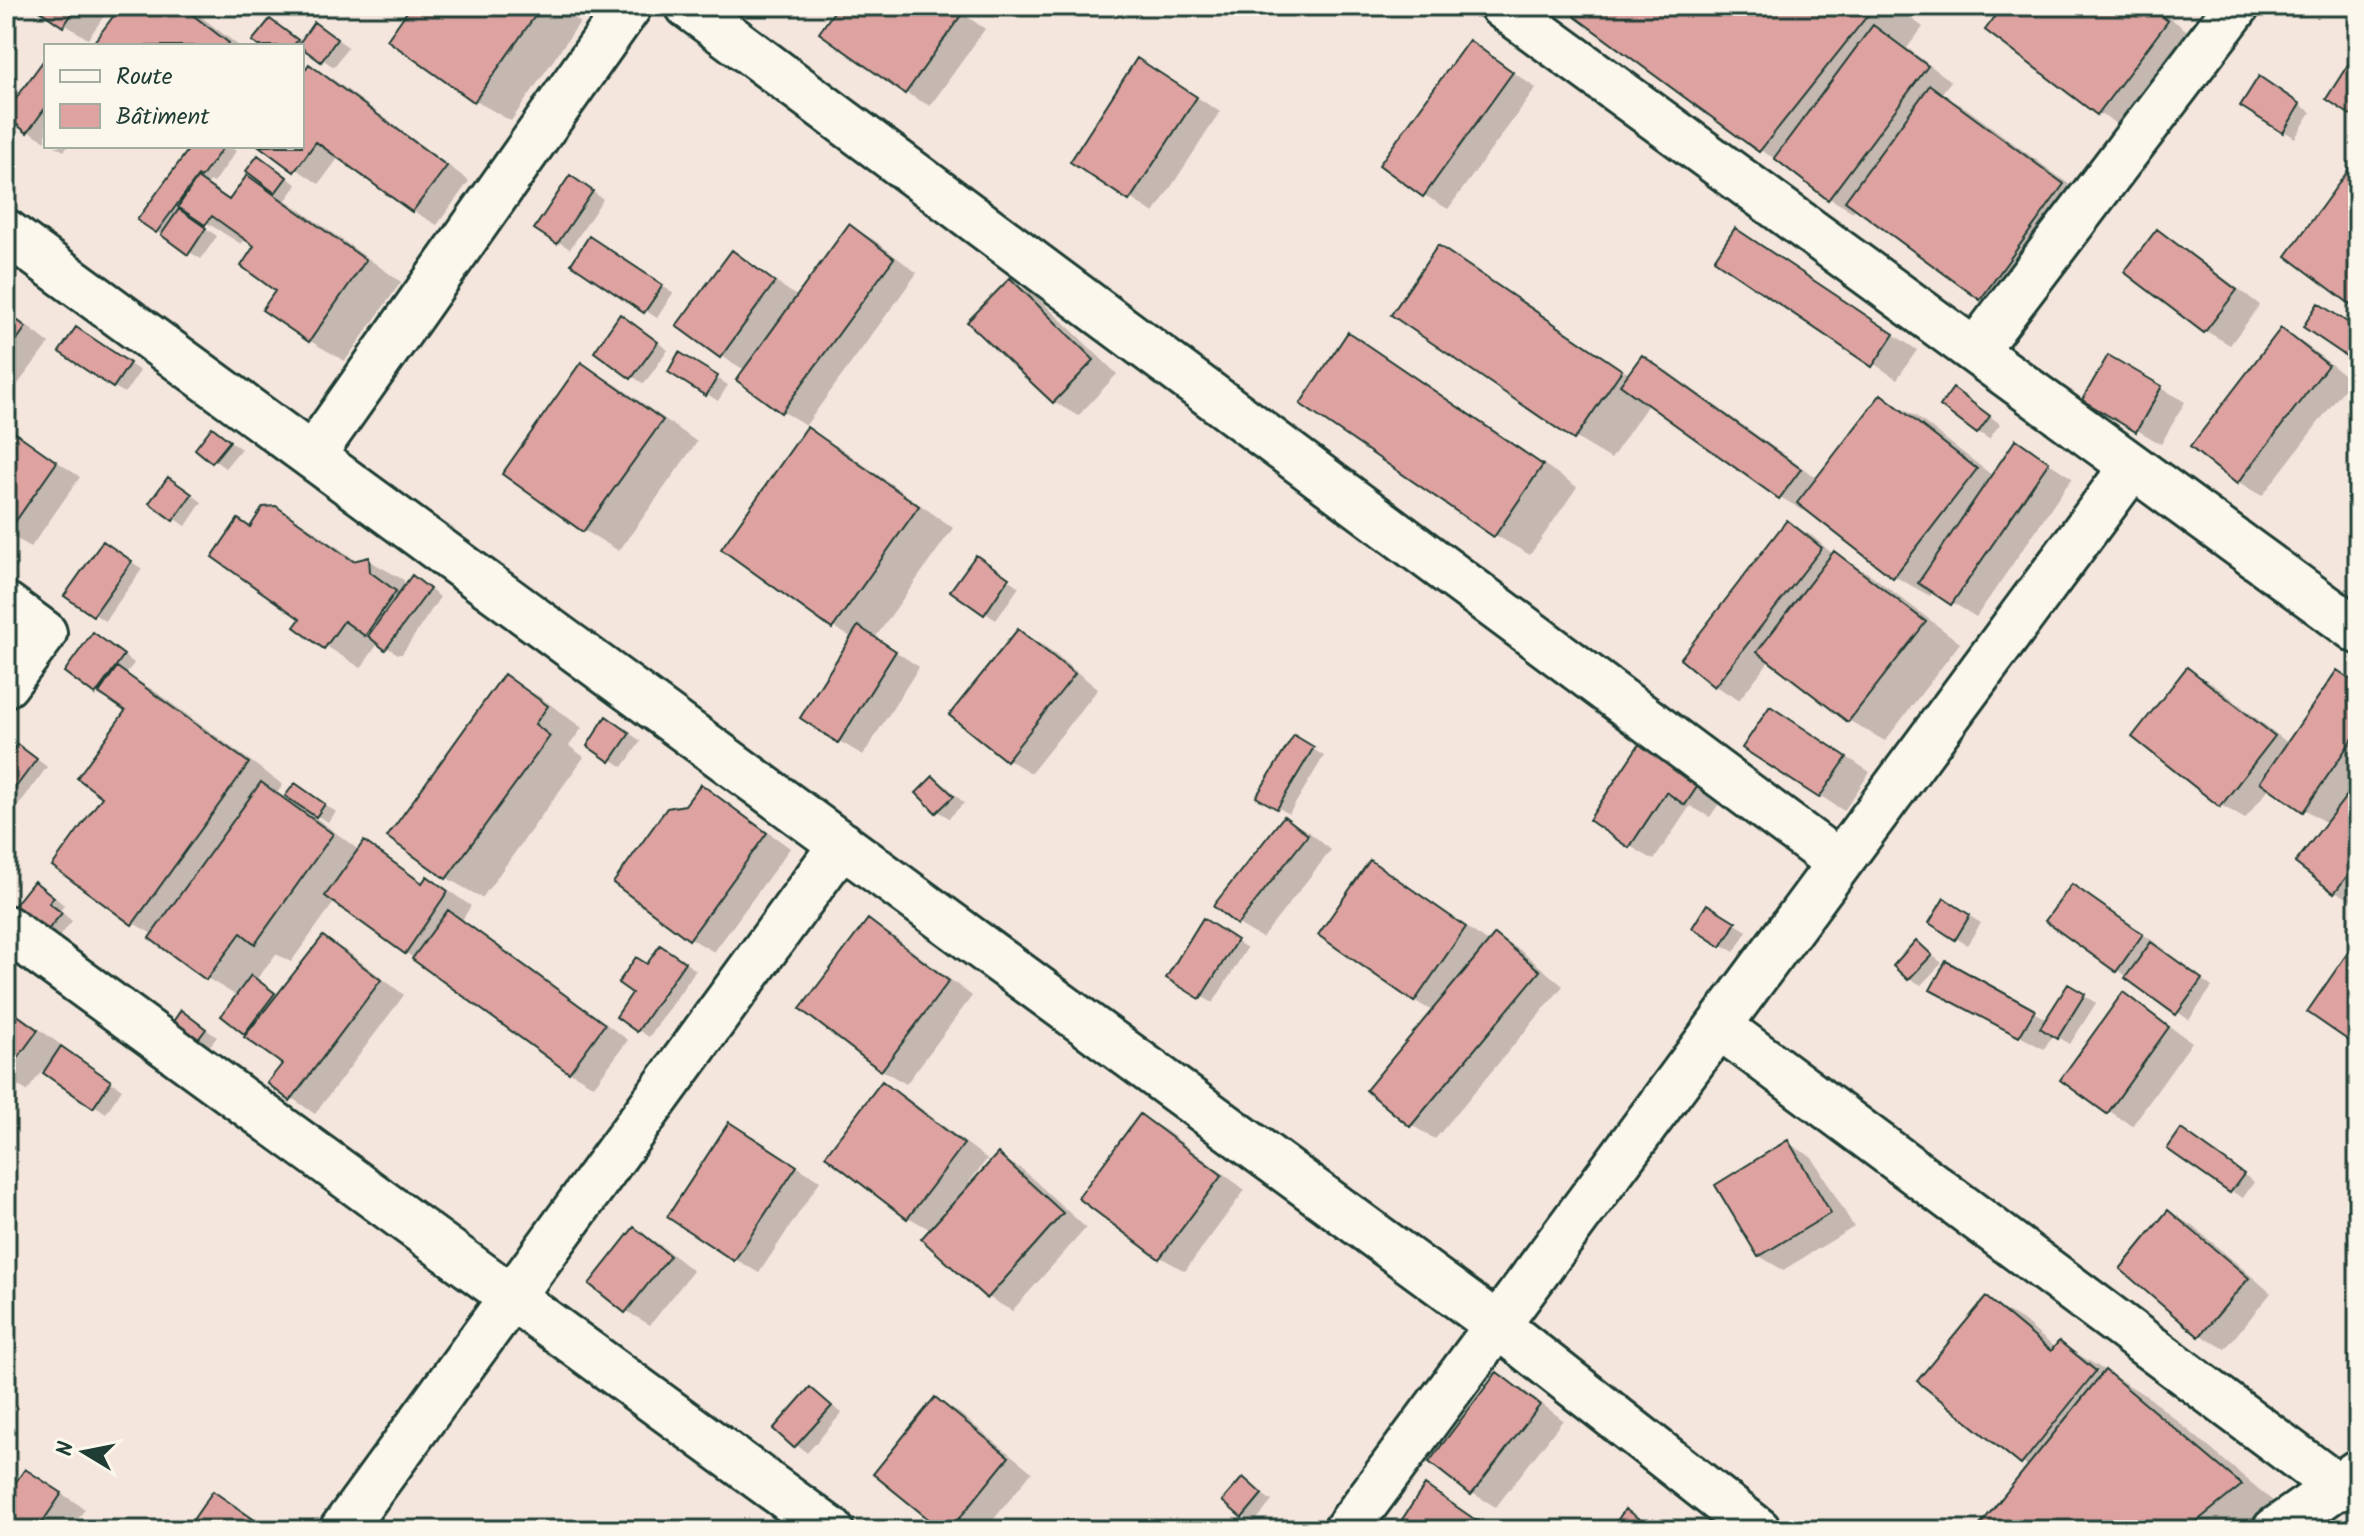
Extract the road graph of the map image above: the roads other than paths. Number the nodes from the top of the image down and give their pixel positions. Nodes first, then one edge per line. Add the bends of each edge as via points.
1 (629, 6) edge
2 (688, 6) edge
3 (1502, 6) edge
4 (2237, 6) edge
5 (6, 232) edge
6 (1975, 351) junction
7 (312, 456) junction
8 (2132, 467) junction
9 (6, 605) edge
10 (2358, 631) edge
11 (6, 684) edge
12 (842, 844) junction
13 (1839, 863) junction
14 (6, 928) edge
15 (1719, 1026) junction
16 (513, 1296) junction
17 (1497, 1325) junction
18 (2348, 1480) edge
19 (342, 1530) edge
20 (831, 1530) edge
21 (1346, 1530) edge
22 (1758, 1530) edge
23 (2275, 1530) edge

1 - 7 street
2 - 13 street
3 - 6 street
4 - 6 street
5 - 7 street
6 - 8 street
7 - 12 street
8 - 10 street
8 - 13 street
9 - 11 street via 44,633
12 - 16 street
12 - 17 street
13 - 15 street
14 - 16 street
15 - 17 street
15 - 18 street
16 - 19 street
16 - 20 street
17 - 21 street
17 - 22 street
18 - 23 street

